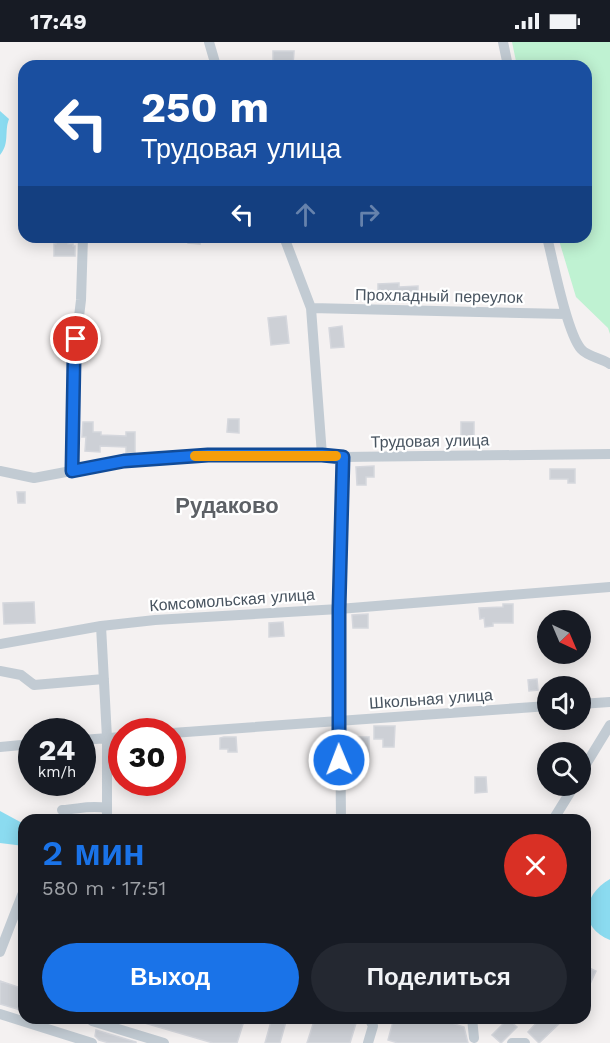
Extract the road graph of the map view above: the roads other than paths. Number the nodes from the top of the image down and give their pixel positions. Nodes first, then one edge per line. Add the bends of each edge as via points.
1 (209, 42) edge
2 (503, 42) edge
3 (214, 60) edge
4 (507, 60) edge
5 (83, 243) edge
6 (286, 243) edge
7 (548, 243) edge
8 (311, 309) junction
9 (566, 314) junction
10 (610, 364) edge
11 (610, 454) edge
12 (322, 455) junction
13 (343, 457) junction
14 (0, 471) edge
15 (72, 471) junction
16 (610, 586) edge
17 (339, 609) junction
18 (101, 626) junction
19 (0, 644) edge
20 (0, 671) edge
21 (104, 679) junction
22 (610, 702) edge
23 (591, 703) edge
24 (537, 707) edge
25 (339, 720) junction
26 (610, 724) edge
27 (186, 732) edge
28 (107, 738) junction
29 (96, 739) edge
30 (18, 745) edge
31 (0, 747) edge
32 (591, 756) edge
33 (568, 796) edge
34 (107, 807) junction
35 (62, 810) dead end
36 (107, 814) edge
37 (341, 814) edge
38 (557, 814) edge
39 (18, 905) edge
40 (0, 952) edge
41 (0, 1014) edge
42 (18, 1020) edge
43 (32, 1024) edge
44 (91, 1024) edge
45 (105, 1024) edge
46 (372, 1024) edge
47 (473, 1024) edge
48 (474, 1038) dead end
49 (93, 1043) edge
50 (164, 1043) edge
51 (368, 1043) edge
52 (512, 1043) edge
53 (525, 1043) edge

1 - 3 street
2 - 4 street
5 - 15 street via 74,358
6 - 8 street
7 - 9 street
8 - 9 street, Прохладный переулок
8 - 12 street
9 - 10 street via 582,350
11 - 13 street, Трудовая улица
12 - 13 street, Трудовая улица
12 - 15 street, Трудовая улица via 208,455 134,460
13 - 17 street
14 - 15 street, Трудовая улица via 34,478
16 - 17 street, Комсомольская улица
17 - 18 street, Комсомольская улица
17 - 25 street
18 - 19 street, Комсомольская улица
18 - 21 street
20 - 21 street via 21,675 34,685
21 - 28 street
22 - 23 street
24 - 25 street, Школьная улица
25 - 27 street, Школьная улица
25 - 37 street
26 - 32 street
28 - 29 street
28 - 34 street
30 - 31 street
33 - 38 street
34 - 35 street via 89,805
34 - 36 street
39 - 40 street
41 - 42 street
43 - 49 street
44 - 49 street via 89,1034
45 - 50 street
46 - 51 street
47 - 48 street
52 - 53 street

